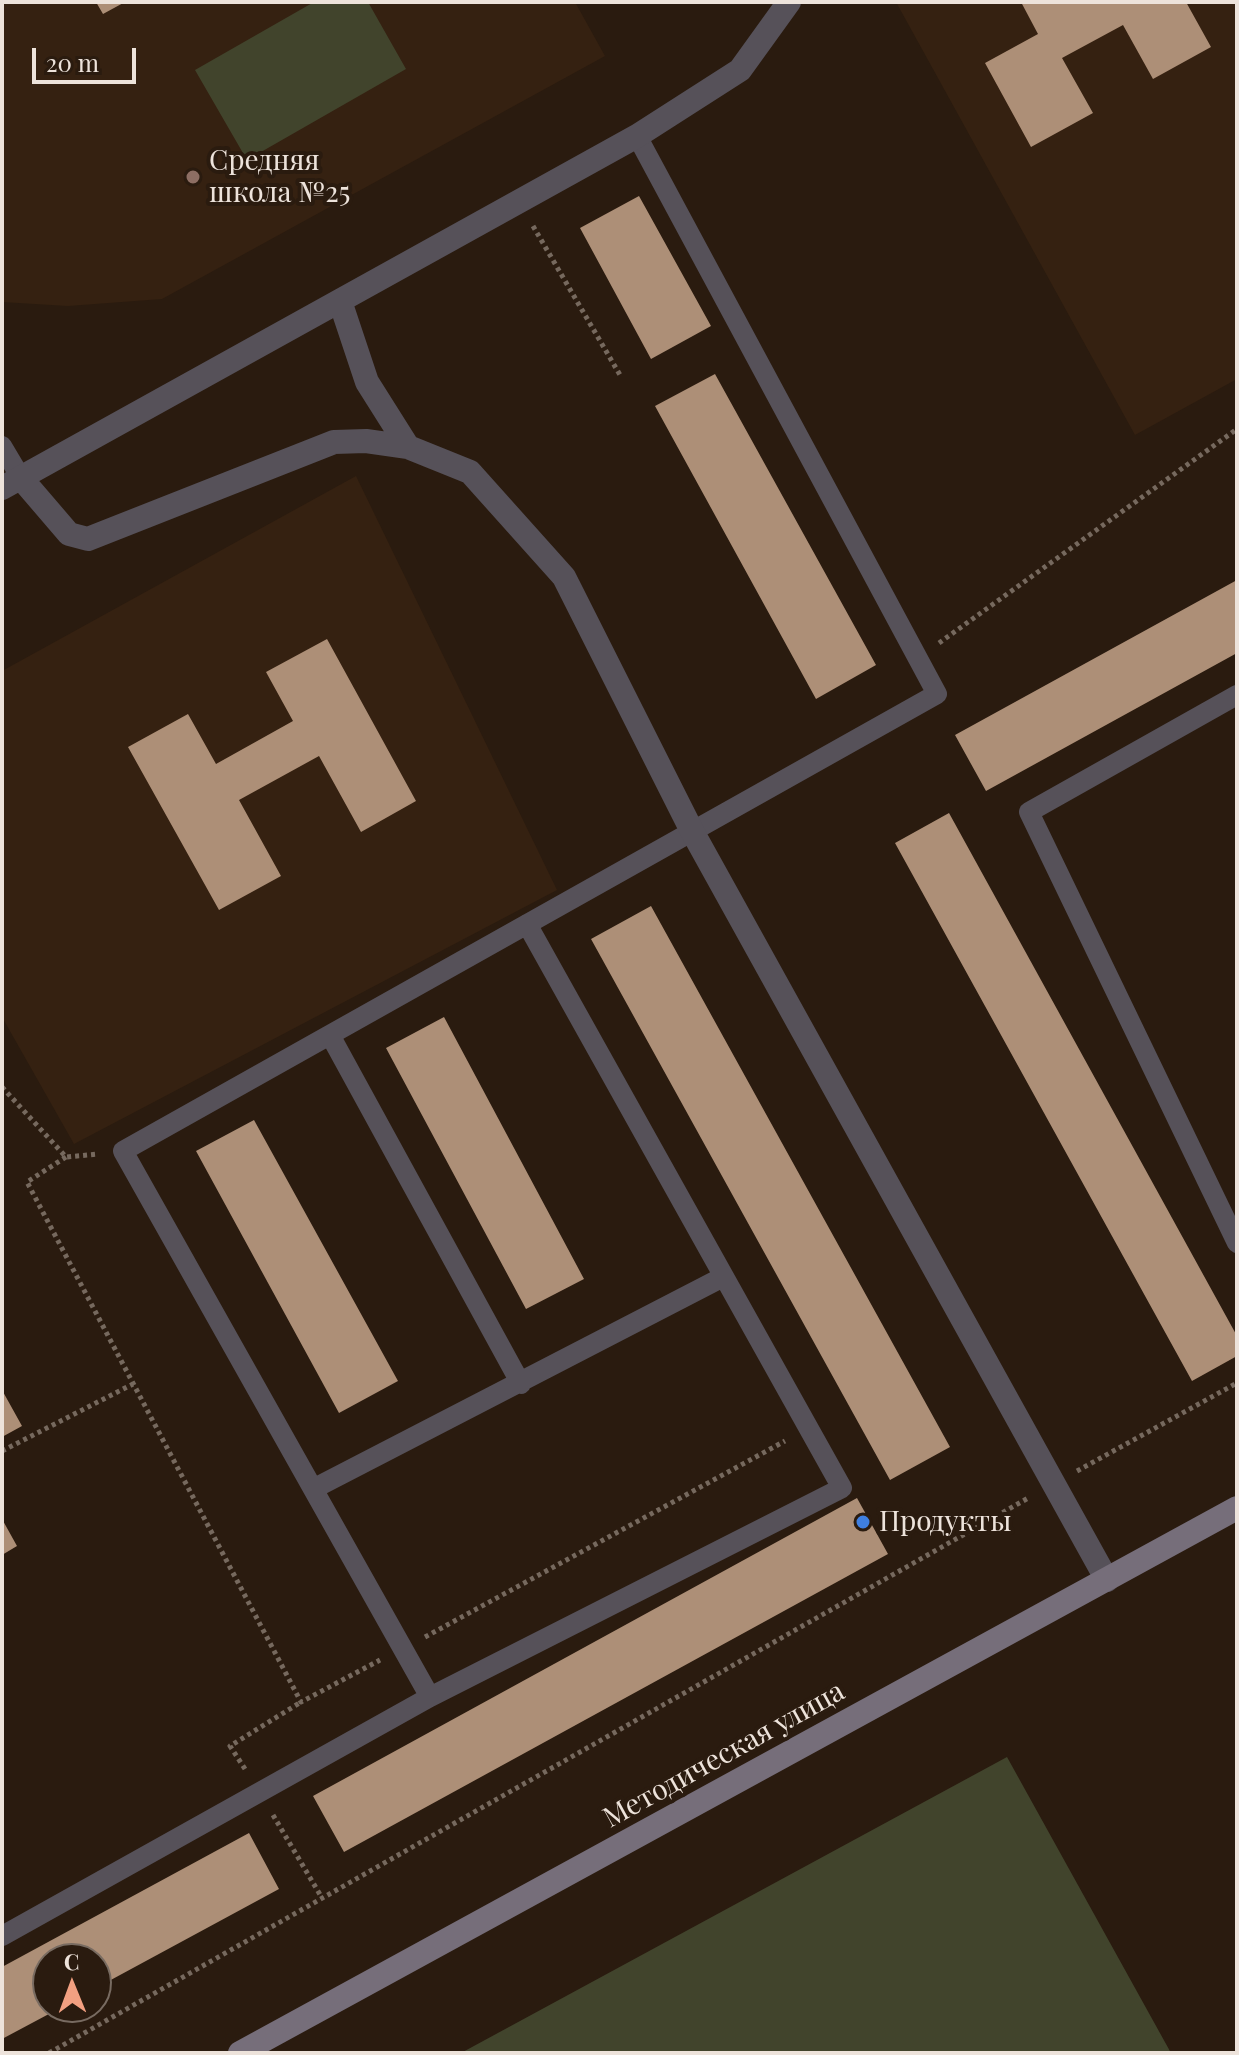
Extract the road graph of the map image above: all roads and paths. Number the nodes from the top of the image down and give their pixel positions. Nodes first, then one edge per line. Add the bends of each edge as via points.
1 (789, 2) edge
2 (637, 136) junction
3 (518, 201) junction
4 (340, 301) junction
5 (620, 375) dead end
6 (1237, 429) edge
7 (2, 446) edge
8 (408, 447) junction
9 (12, 483) edge
10 (918, 658) junction
11 (1237, 695) edge
12 (692, 831) junction
13 (527, 924) junction
14 (330, 1035) junction
15 (2, 1087) edge
16 (123, 1151) junction
17 (1237, 1243) edge
18 (723, 1277) junction
19 (1237, 1383) edge
20 (133, 1384) dead end
21 (521, 1384) junction
22 (2, 1451) edge
23 (1054, 1484) junction
24 (313, 1489) junction
25 (1237, 1508) edge
26 (1107, 1580) junction
27 (430, 1697) junction
28 (2, 1936) edge
29 (49, 2053) edge
30 (240, 2053) edge

1 - 2 street via 740,70
2 - 3 street
2 - 10 lane
3 - 4 street
3 - 5 path
4 - 8 street via 367,382
4 - 9 street
6 - 10 path
7 - 9 lane
8 - 9 street via 334,442 88,539 69,534
8 - 12 street via 470,472 564,577
10 - 12 lane via 937,694
11 - 17 lane via 1029,812
12 - 13 lane
12 - 23 street
13 - 14 lane
13 - 18 lane
14 - 16 lane
14 - 21 lane
15 - 16 path via 66,1157
16 - 24 lane
18 - 21 lane
18 - 27 lane via 842,1488
19 - 23 path
20 - 22 path
21 - 24 lane
23 - 26 street
23 - 29 path
24 - 27 lane
25 - 26 street, Методическая улица
26 - 30 street, Методическая улица
27 - 28 lane

